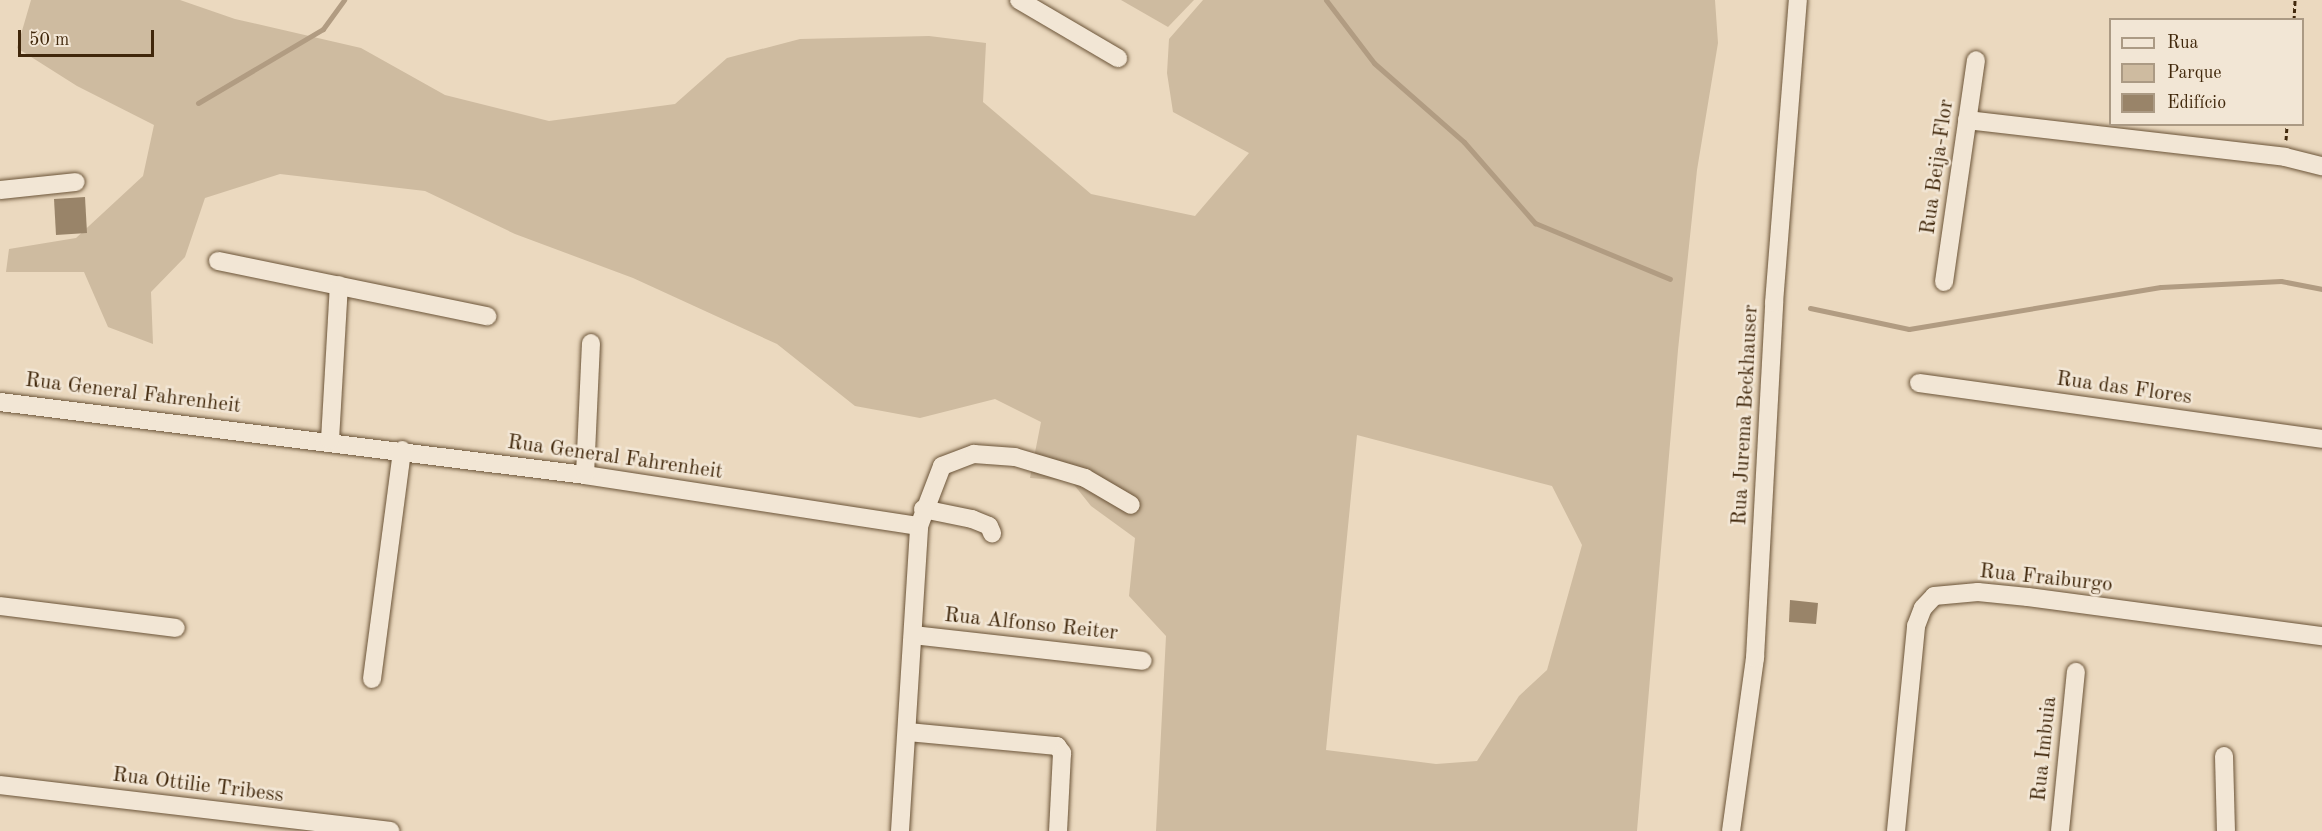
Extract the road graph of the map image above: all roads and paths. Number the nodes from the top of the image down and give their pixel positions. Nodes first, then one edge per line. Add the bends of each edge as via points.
1 (1019, 0) edge
2 (1798, 0) edge
3 (2295, 0) edge
4 (2294, 18) edge
5 (1118, 58) dead end
6 (1976, 60) dead end
7 (1967, 120) junction
8 (2322, 166) edge
9 (76, 182) dead end
10 (0, 190) edge
11 (218, 261) dead end
12 (1944, 282) dead end
13 (339, 285) junction
14 (488, 316) dead end
15 (591, 343) dead end
16 (1919, 383) dead end
17 (0, 402) edge
18 (2322, 439) edge
19 (330, 440) junction
20 (402, 450) junction
21 (585, 475) junction
22 (1131, 505) dead end
23 (921, 518) junction
24 (992, 533) dead end
25 (0, 606) edge
26 (176, 628) dead end
27 (913, 635) junction
28 (2322, 636) edge
29 (1143, 661) dead end
30 (2076, 672) dead end
31 (372, 679) dead end
32 (908, 732) junction
33 (2224, 756) dead end
34 (0, 785) edge
35 (390, 831) edge
36 (900, 831) edge
37 (1058, 831) edge
38 (1731, 831) edge
39 (1896, 831) edge
40 (2060, 831) edge
41 (2226, 831) edge

1 - 5 street
2 - 38 street, Rua Jurema Beckhauser via 1774,303 1755,658
3 - 4 path
6 - 7 street, Rua Beija-Flor
7 - 8 street via 2285,157
7 - 12 street, Rua Beija-Flor
9 - 10 street
11 - 13 street
13 - 14 street
13 - 19 street
15 - 21 street
16 - 18 street, Rua das Flores
17 - 19 street, Rua General Fahrenheit
19 - 20 street, Rua General Fahrenheit
20 - 21 street, Rua General Fahrenheit
20 - 31 street
21 - 23 street, Rua General Fahrenheit
22 - 23 street via 1085,478 1051,465 974,454 942,466
23 - 24 street, Rua General Fahrenheit via 972,519 988,526
23 - 27 street
25 - 26 street
27 - 29 street, Rua Alfonso Reiter
27 - 32 street
28 - 39 street, Rua Fraiburgo via 2028,597 1978,592 1934,596 1923,608 1916,626
30 - 40 street, Rua Imbuia
32 - 36 street
32 - 37 street via 1058,746 1062,753
33 - 41 street
34 - 35 street, Rua Ottilie Tribess

